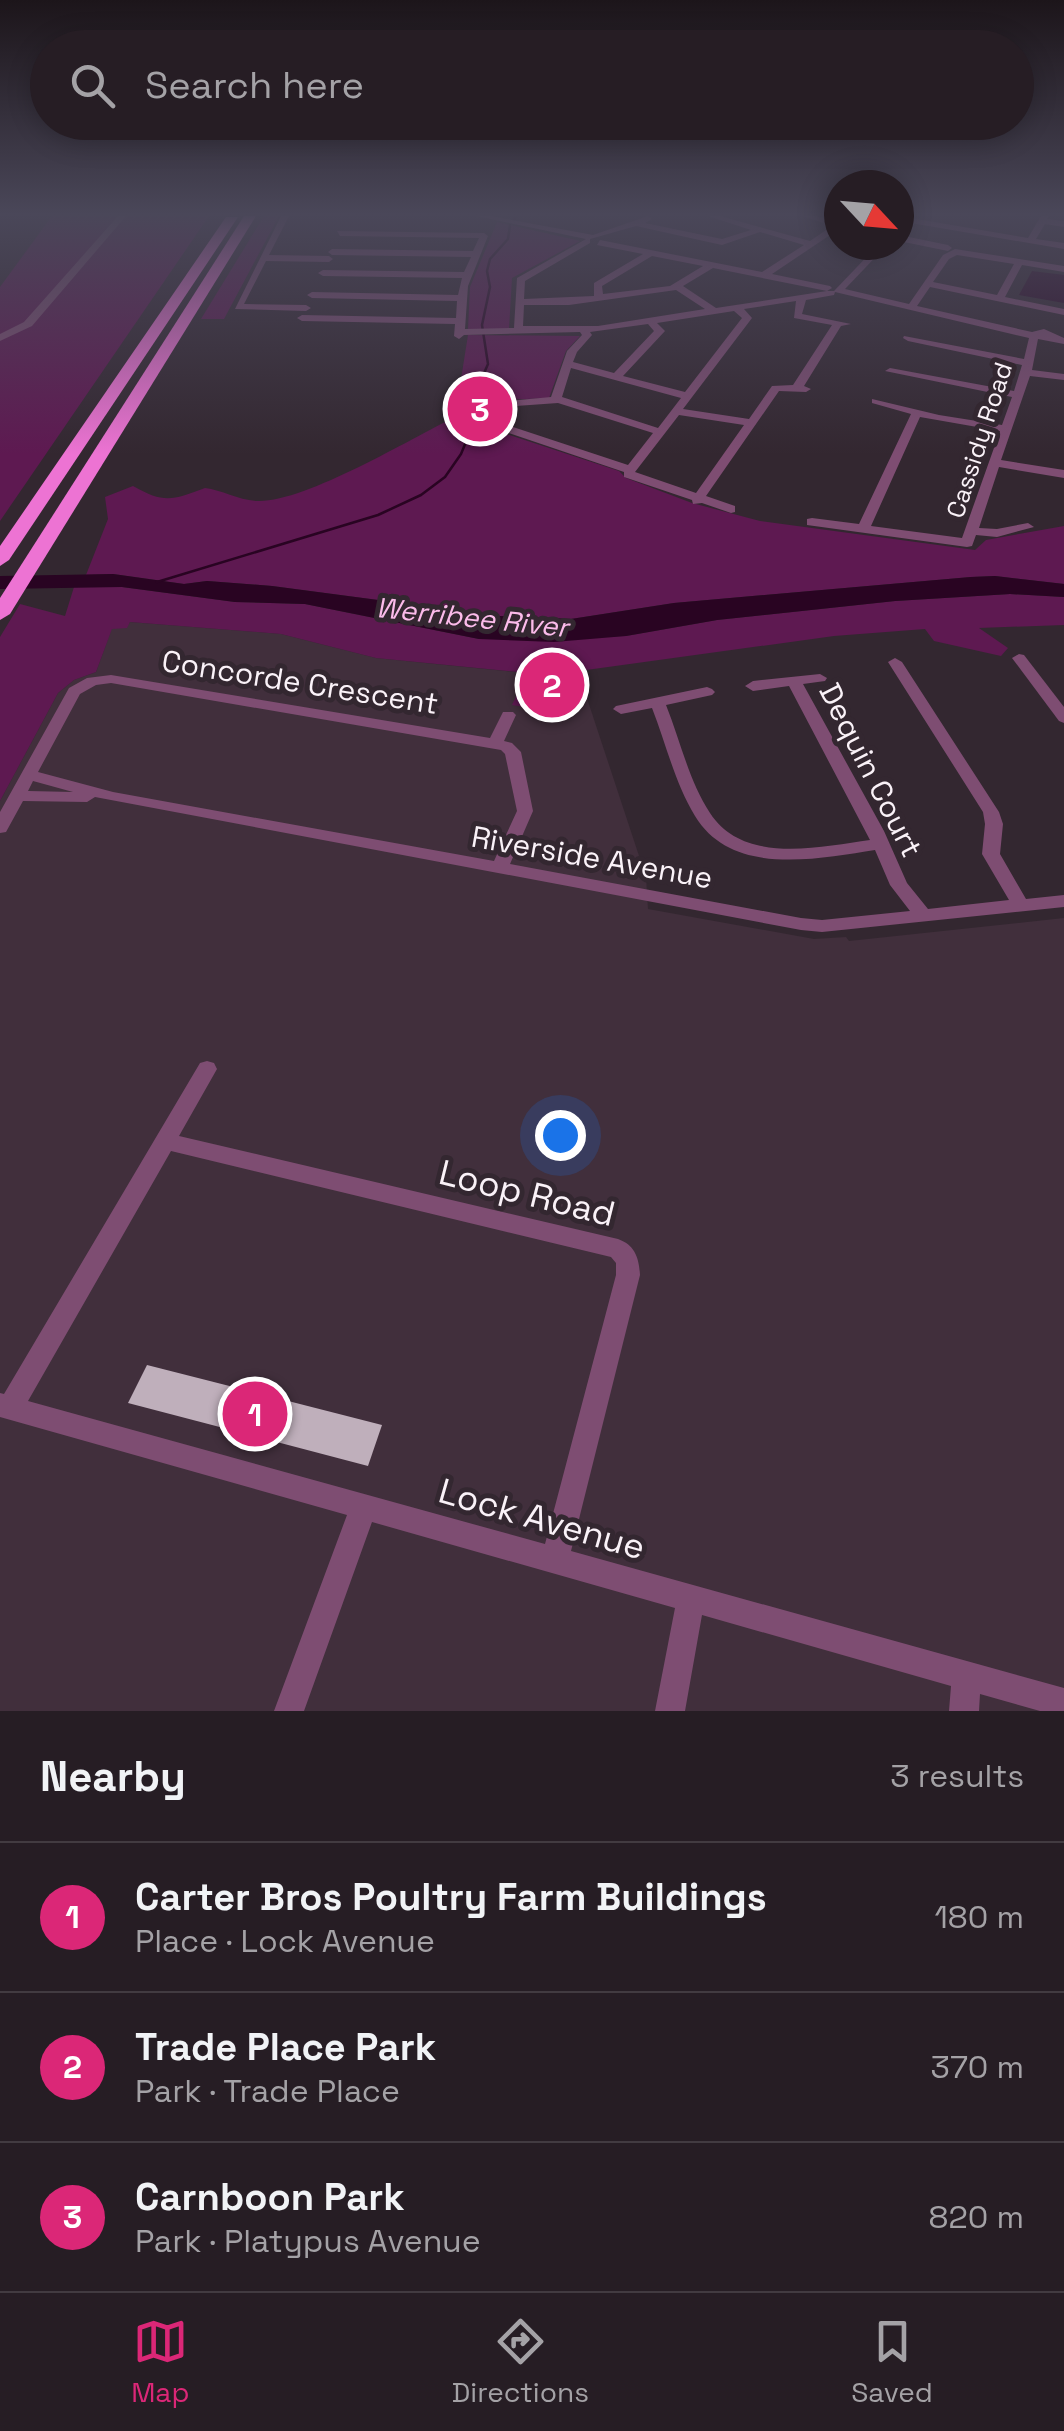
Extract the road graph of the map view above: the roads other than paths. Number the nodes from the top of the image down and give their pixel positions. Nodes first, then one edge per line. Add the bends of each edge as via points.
1 (312, 295) edge
2 (52, 296) edge
3 (179, 296) edge
4 (200, 296) edge
5 (244, 296) edge
6 (355, 296) edge
7 (519, 296) edge
8 (613, 296) edge
9 (692, 296) edge
10 (809, 296) edge
11 (856, 296) edge
12 (920, 296) edge
13 (989, 296) edge
14 (463, 298) joint
15 (599, 298) joint
16 (802, 298) junction
17 (1000, 298) joint
18 (518, 302) junction
19 (737, 308) junction
20 (911, 308) junction
21 (714, 311) junction
22 (1064, 312) edge
23 (302, 316) junction
24 (650, 321) junction
25 (463, 330) junction
26 (523, 330) junction
27 (584, 330) junction
28 (1041, 337) junction
29 (0, 338) edge
30 (908, 338) dead end
31 (1064, 340) edge
32 (567, 364) junction
33 (1027, 367) junction
34 (890, 370) dead end
35 (617, 376) junction
36 (1064, 377) edge
37 (1018, 394) junction
38 (687, 396) junction
39 (558, 400) junction
40 (876, 401) dead end
41 (676, 411) junction
42 (916, 412) junction
43 (751, 423) junction
44 (1006, 429) junction
45 (660, 432) junction
46 (995, 463) junction
47 (630, 470) junction
48 (1064, 474) edge
49 (697, 501) junction
50 (730, 510) dead end
51 (812, 522) dead end
52 (1028, 527) dead end
53 (863, 529) junction
54 (969, 537) junction
55 (3, 556) edge
56 (1, 612) edge
57 (1019, 658) dead end
58 (895, 662) dead end
59 (820, 678) dead end
60 (794, 680) junction
61 (753, 686) dead end
62 (708, 692) dead end
63 (657, 701) junction
64 (621, 709) dead end
65 (508, 715) dead end
66 (1064, 718) edge
67 (496, 742) junction
68 (29, 775) junction
69 (17, 796) junction
70 (112, 798) junction
71 (0, 828) edge
72 (880, 844) junction
73 (500, 868) junction
74 (1064, 901) edge
75 (1020, 905) junction
76 (916, 916) junction
77 (207, 1069) dead end
78 (165, 1141) junction
79 (5, 1406) edge
80 (363, 1509) junction
81 (555, 1560) junction
82 (690, 1601) junction
83 (966, 1675) junction
84 (1064, 1703) edge
85 (290, 1711) edge
86 (670, 1711) edge
87 (964, 1711) edge

1 - 23 street
2 - 29 street via 24,327
3 - 55 highway
4 - 56 highway
5 - 23 street via 238,307
6 - 14 street
7 - 18 street
8 - 15 street
9 - 21 street
10 - 16 street
11 - 20 street
12 - 20 street
13 - 17 street
14 - 25 street
15 - 18 street
16 - 19 street
16 - 43 street via 796,316 842,323 801,388 778,386
17 - 22 street
18 - 26 street
19 - 21 street
19 - 38 street via 747,318
20 - 28 street
21 - 24 street
23 - 25 street
24 - 27 street
24 - 35 street via 660,331
25 - 26 street
26 - 27 street
27 - 32 street
28 - 31 street
28 - 33 street, Cassidy Road
30 - 33 street
32 - 35 street
32 - 39 street
33 - 36 street
33 - 37 street, Cassidy Road
34 - 37 street
35 - 38 street
37 - 44 street, Cassidy Road
38 - 41 street
39 - 45 street
39 - 47 street via 511,403 506,429
40 - 42 street
41 - 43 street
41 - 45 street
42 - 44 street
42 - 53 street
43 - 49 street
44 - 46 street, Cassidy Road
45 - 47 street
46 - 48 street
46 - 54 street, Cassidy Road
47 - 49 street via 632,477
49 - 50 street
51 - 53 street
52 - 54 street
53 - 54 street
57 - 66 street
58 - 75 street via 991,812 991,854
59 - 60 street, Dequin Court
60 - 61 street, Dequin Court
60 - 72 street, Dequin Court
62 - 63 street
63 - 64 street
63 - 72 street via 704,818 725,837 779,853
65 - 67 street
67 - 68 street, Concorde Crescent via 102,679 74,691
67 - 73 street via 513,752 525,804
68 - 69 street, Concorde Crescent
68 - 70 street, Riverside Avenue
69 - 70 street, Riverside Avenue
69 - 71 street, Concorde Crescent
70 - 73 street, Riverside Avenue
72 - 76 street, Dequin Court
73 - 76 street, Riverside Avenue via 813,926
74 - 75 street, Riverside Avenue
75 - 76 street, Riverside Avenue
77 - 78 street
78 - 79 street
78 - 81 street, Loop Road via 618,1249 628,1275
79 - 80 street, Lock Avenue
80 - 81 street, Lock Avenue
80 - 85 street
81 - 82 street, Lock Avenue
82 - 83 street, Lock Avenue
82 - 86 street
83 - 84 street, Lock Avenue
83 - 87 street

